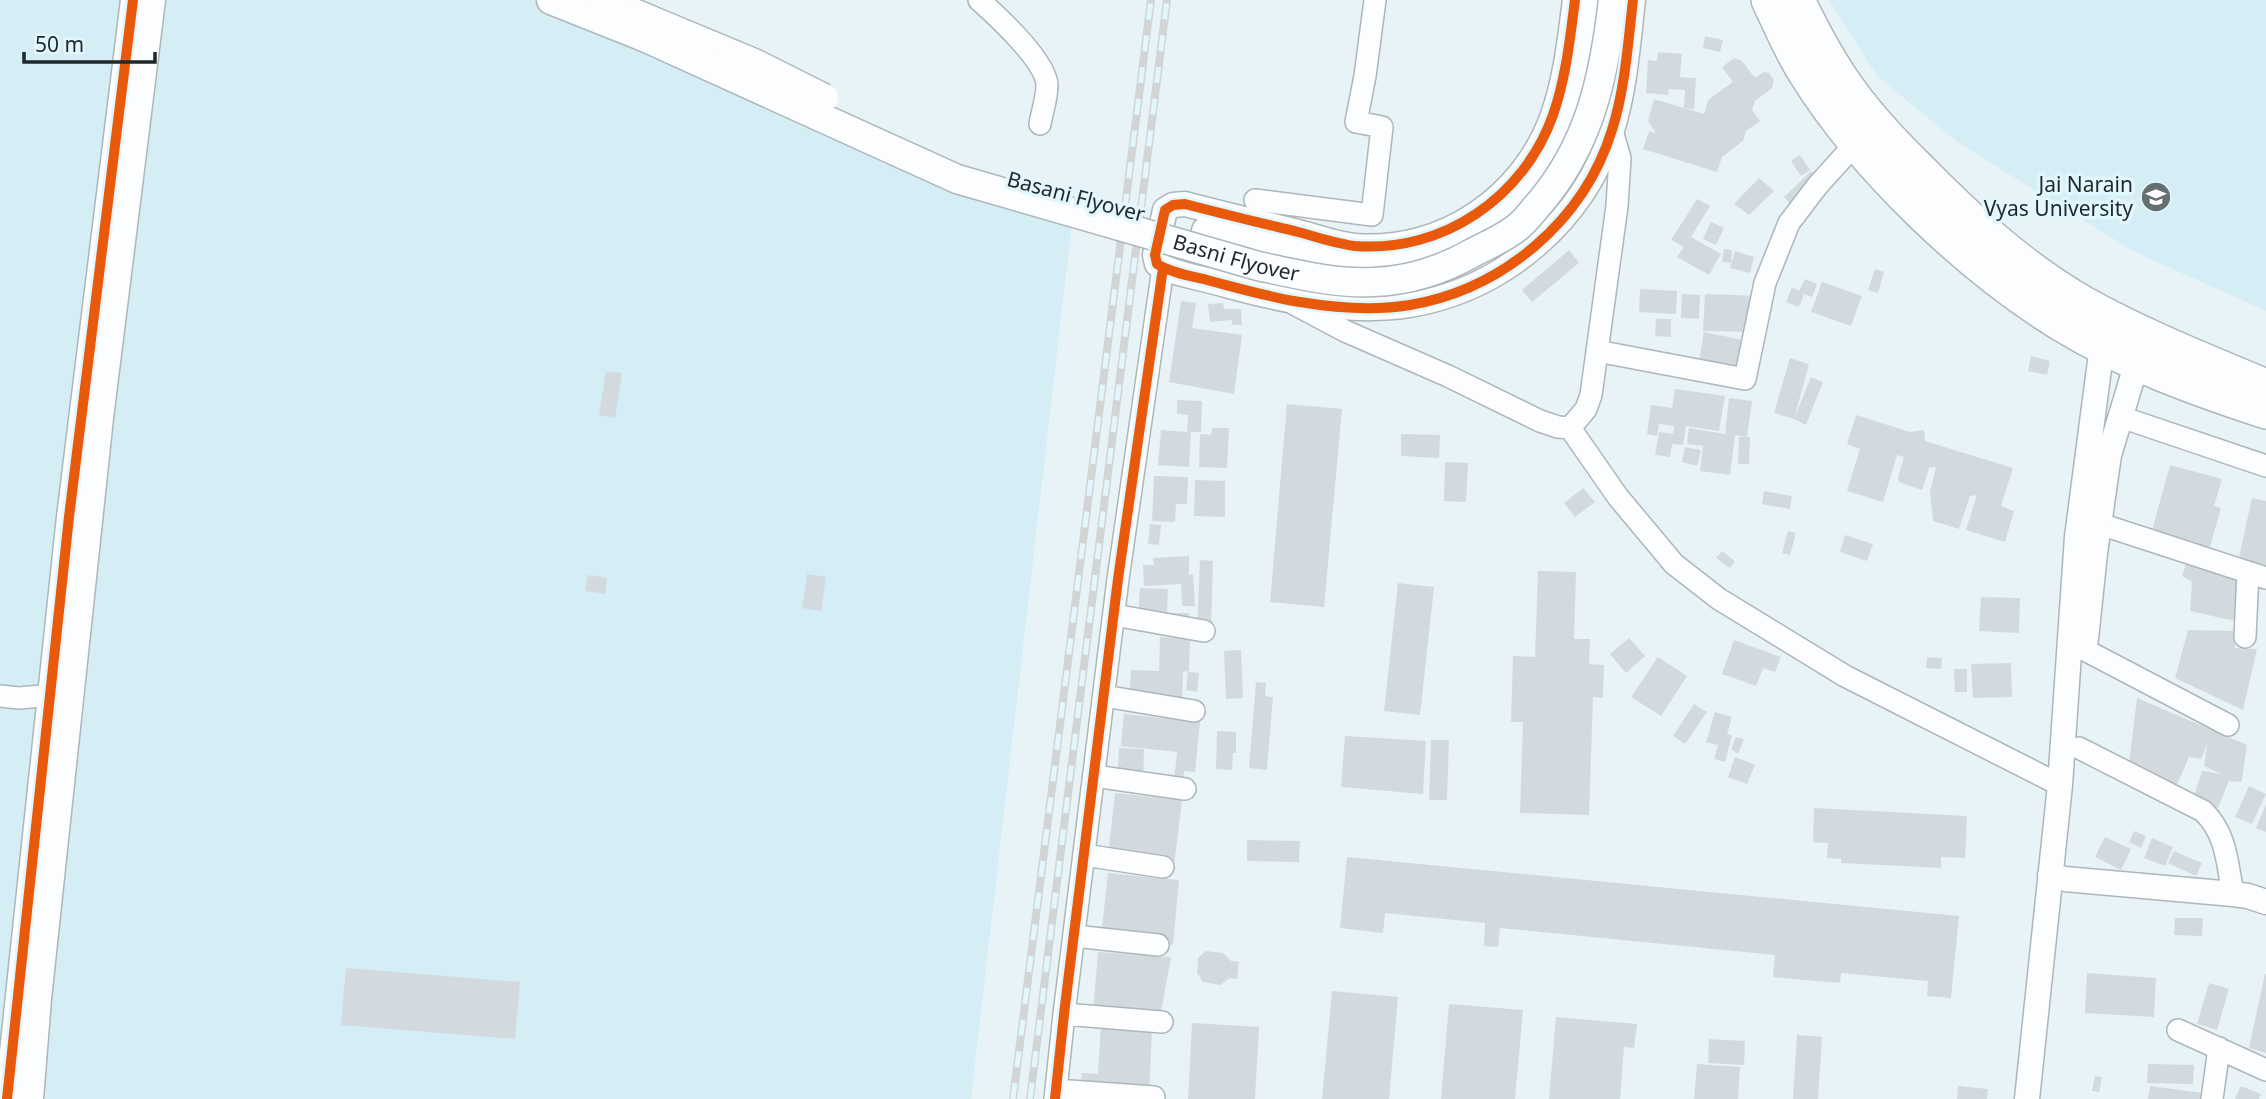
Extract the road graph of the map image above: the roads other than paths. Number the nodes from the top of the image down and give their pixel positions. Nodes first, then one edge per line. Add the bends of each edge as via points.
1 (133, 0) edge
2 (153, 0) edge
3 (551, 0) edge
4 (979, 0) edge
5 (1375, 0) edge
6 (1575, 0) edge
7 (1592, 0) edge
8 (1613, 0) edge
9 (1633, 0) edge
10 (1768, 0) edge
11 (1798, 0) edge
12 (597, 8) edge
13 (1004, 10) edge
14 (643, 26) junction
15 (1040, 124) dead end
16 (1612, 131) junction
17 (1856, 144) junction
18 (1255, 200) dead end
19 (1163, 268) junction
20 (1285, 300) junction
21 (2108, 332) junction
22 (2141, 349) junction
23 (1597, 351) junction
24 (2266, 386) edge
25 (2266, 412) edge
26 (2121, 417) junction
27 (1570, 428) junction
28 (2266, 466) edge
29 (2100, 524) junction
30 (2257, 575) edge
31 (1114, 615) junction
32 (1204, 631) dead end
33 (2245, 637) dead end
34 (2085, 650) junction
35 (61, 694) junction
36 (0, 696) edge
37 (1104, 696) junction
38 (1194, 711) dead end
39 (2228, 725) dead end
40 (2079, 748) junction
41 (1094, 776) junction
42 (2060, 785) junction
43 (1185, 789) dead end
44 (1084, 855) junction
45 (1163, 867) dead end
46 (2058, 877) junction
47 (2233, 894) junction
48 (2266, 902) edge
49 (1074, 936) junction
50 (1158, 945) dead end
51 (1064, 1014) junction
52 (1162, 1022) dead end
53 (2178, 1030) dead end
54 (2219, 1048) junction
55 (2266, 1070) edge
56 (1056, 1095) edge
57 (1154, 1097) dead end
58 (7, 1099) edge
59 (31, 1099) edge
60 (2027, 1099) edge
61 (2042, 1099) edge
62 (2212, 1099) edge

1 - 35 street via 74,479
2 - 35 street
3 - 12 main road
4 - 13 street
5 - 18 street via 1356,122 1382,127 1372,215
6 - 19 street via 1563,80 1541,141 1523,169 1479,213 1444,233 1387,246 1353,246 1185,204 1173,205 1164,210 1155,255
7 - 14 main road, Basani Flyover, bridge via 1579,91 1565,128 1535,179 1484,226 1438,249 1350,262 1308,259 969,166 754,63
8 - 14 main road, Basni Flyover, bridge via 1589,118 1575,153 1552,189 1520,226 1468,256 1434,271 1374,282 1301,276 1258,266 957,179
9 - 16 street
10 - 17 highway via 1806,76
11 - 21 highway via 1843,80 1893,142 1962,211
12 - 14 main road
13 - 15 street via 1047,83
16 - 20 street via 1595,172 1574,205 1542,241 1492,277 1410,305 1336,308
16 - 23 street via 1620,158 1618,194
17 - 21 highway via 1960,249 2018,296 2064,326
17 - 23 street via 1789,223 1765,283 1745,379
19 - 20 street
19 - 31 street
20 - 27 street via 1540,421
21 - 22 highway
21 - 42 street via 2077,537
22 - 24 highway
22 - 25 highway via 2174,380
22 - 26 street
23 - 27 street via 1591,395
26 - 28 street
26 - 29 street via 2109,455
27 - 42 street via 1618,497 1674,564 1719,599 1845,676
29 - 30 street
29 - 34 street
30 - 33 street
31 - 32 street
31 - 37 street
34 - 39 street
34 - 40 street
35 - 36 street
35 - 58 street
35 - 59 street
37 - 38 street
37 - 41 street
40 - 46 street
40 - 47 street via 2203,811 2214,821
41 - 43 street
41 - 44 street
42 - 46 street
44 - 45 street
44 - 49 street
46 - 47 street
46 - 60 street
46 - 61 street
47 - 48 street
49 - 50 street
49 - 51 street
51 - 52 street
51 - 56 street
53 - 54 street
54 - 55 street
54 - 62 street
56 - 57 street

